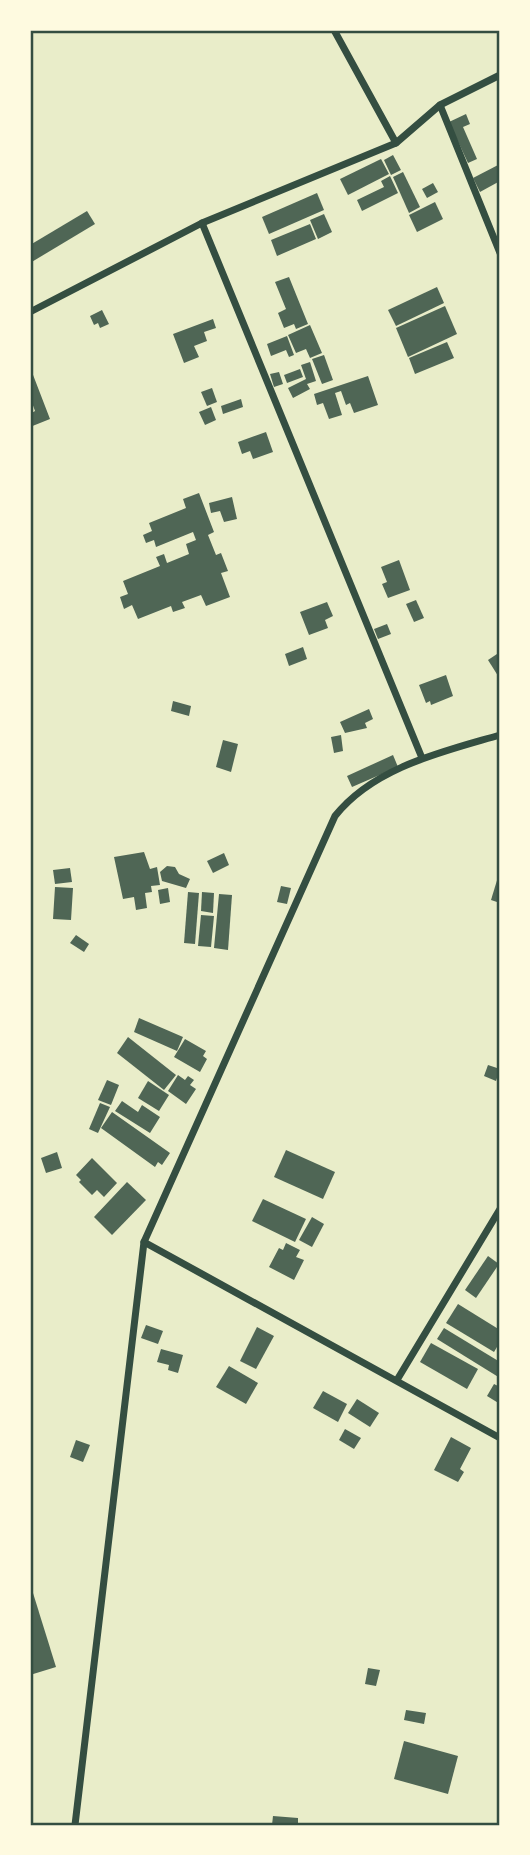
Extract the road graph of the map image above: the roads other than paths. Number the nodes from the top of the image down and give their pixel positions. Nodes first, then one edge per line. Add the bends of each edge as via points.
1 (334, 30) edge
2 (500, 75) edge
3 (440, 105) junction
4 (396, 143) junction
5 (202, 223) junction
6 (500, 253) edge
7 (30, 312) edge
8 (500, 735) edge
9 (422, 758) junction
10 (500, 1209) edge
11 (144, 1242) junction
12 (397, 1380) junction
13 (500, 1438) edge
14 (75, 1825) edge

1 - 4 street
2 - 3 street
3 - 4 street
3 - 6 street
4 - 5 street
5 - 7 street
5 - 9 street
8 - 9 street
9 - 11 street via 349,798 335,816
10 - 12 street
11 - 12 street
11 - 14 street
12 - 13 street

